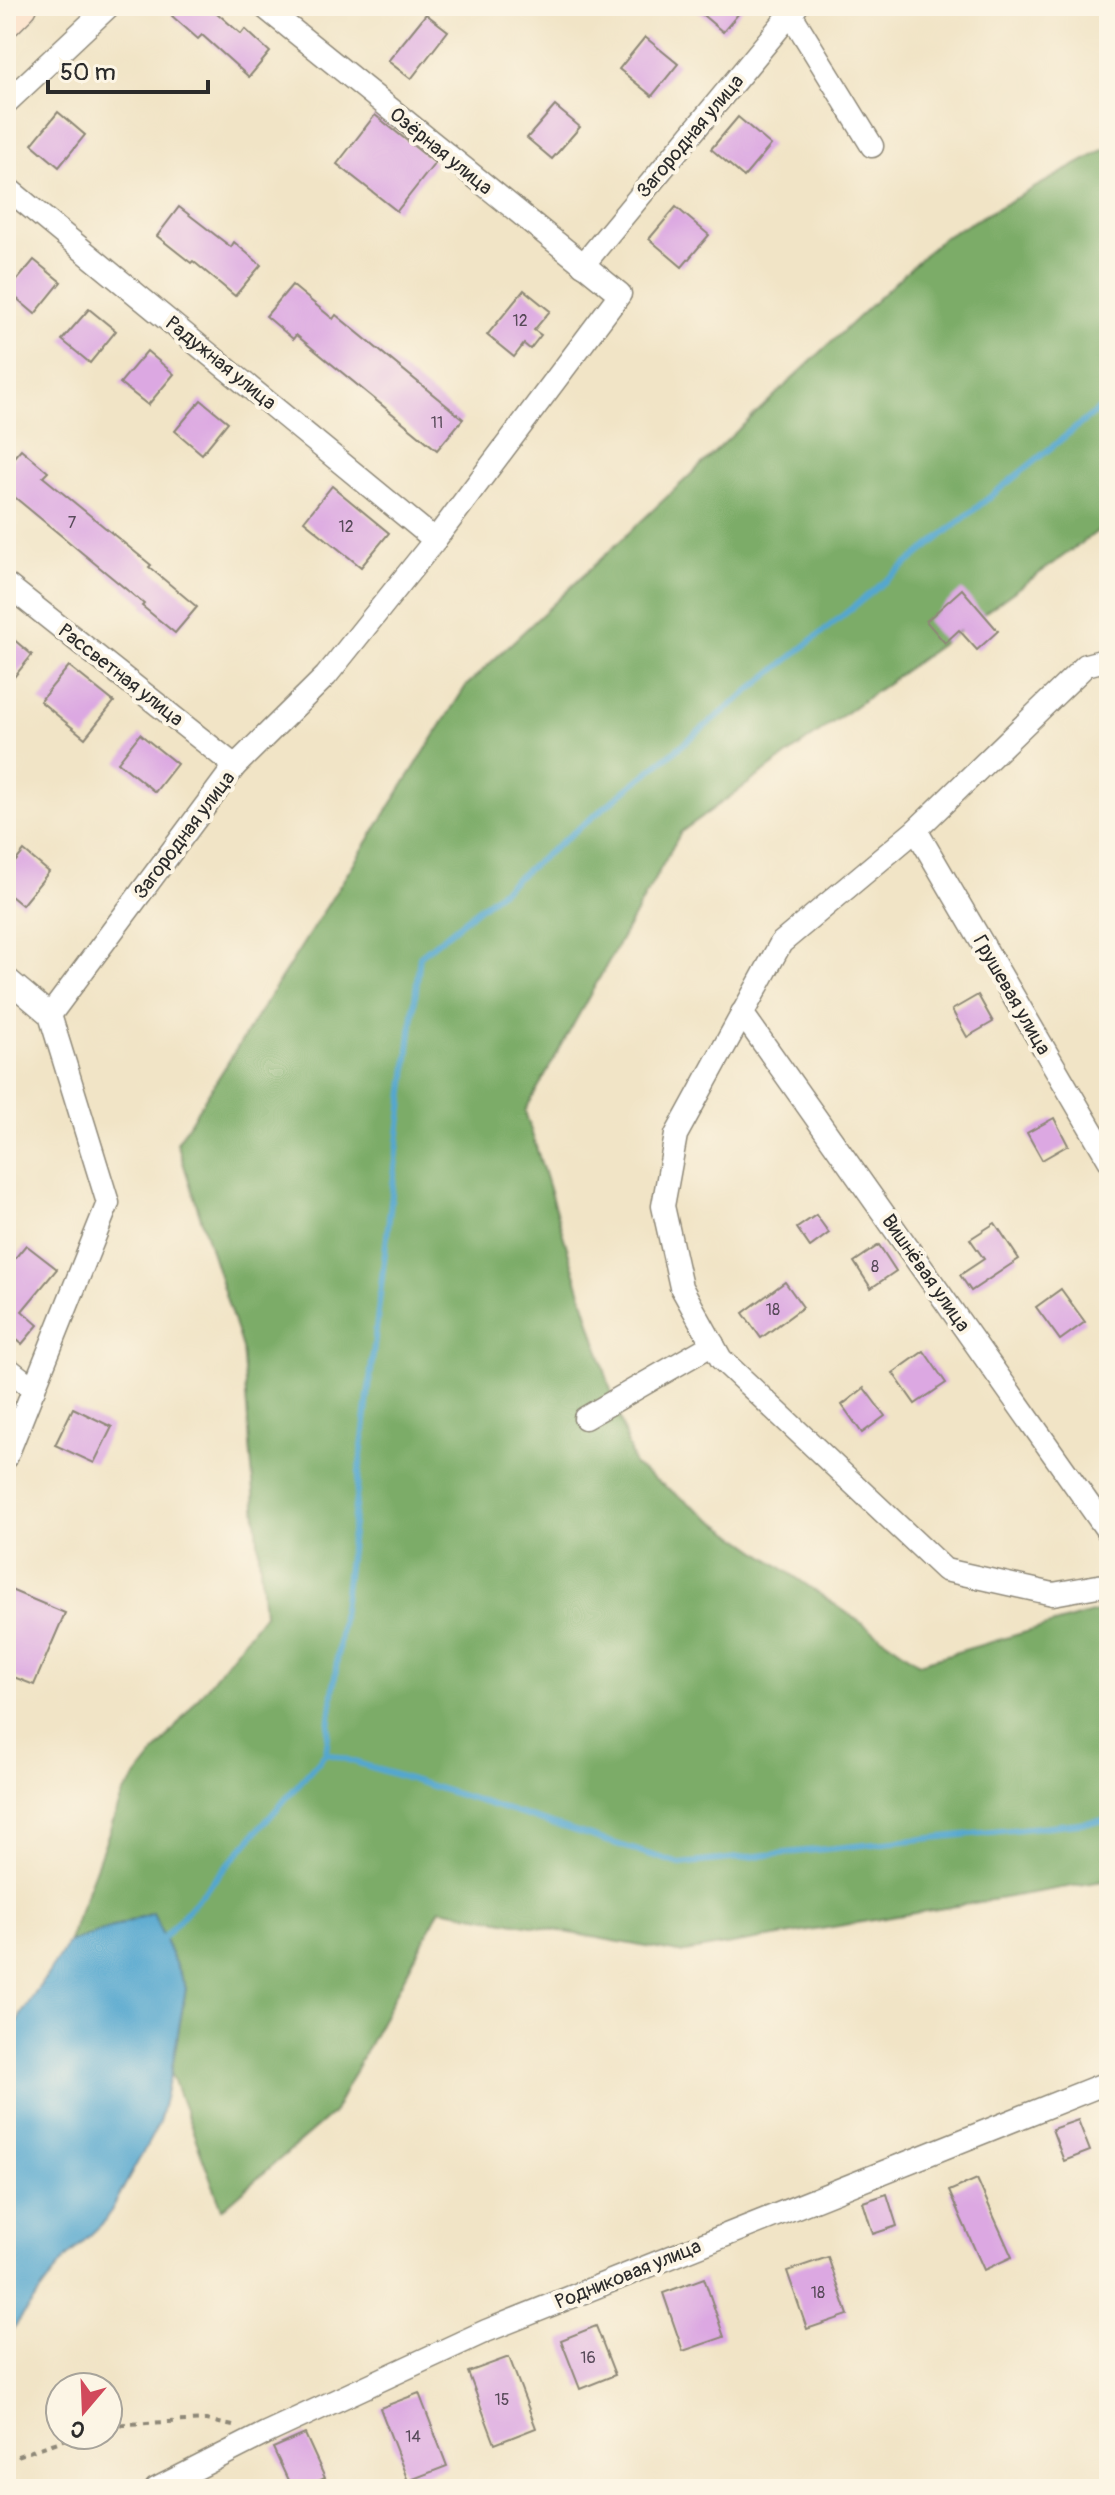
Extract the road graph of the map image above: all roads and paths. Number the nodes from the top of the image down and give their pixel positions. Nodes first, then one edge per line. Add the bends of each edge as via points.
1 (21, 6) edge
2 (109, 6) edge
3 (263, 6) edge
4 (791, 9) edge
5 (6, 21) edge
6 (6, 103) edge
7 (872, 146) dead end
8 (6, 187) edge
9 (583, 265) junction
10 (620, 294) joint
11 (435, 540) junction
12 (6, 584) edge
13 (1109, 659) edge
14 (235, 766) junction
15 (916, 830) junction
16 (6, 978) edge
17 (742, 1013) junction
18 (50, 1015) junction
19 (1109, 1160) edge
20 (713, 1344) junction
21 (6, 1367) edge
22 (34, 1389) junction
23 (585, 1418) dead end
24 (6, 1458) edge
25 (1109, 1533) edge
26 (1109, 1584) edge
27 (1109, 2082) edge
28 (124, 2424) edge
29 (266, 2433) junction
30 (44, 2447) edge
31 (6, 2460) edge
32 (156, 2489) edge

1 - 5 street
2 - 6 street
3 - 9 street, Озёрная улица
4 - 7 street
4 - 9 street, Загородная улица
8 - 11 street, Радужная улица
9 - 10 street, Озёрная улица
10 - 11 street, Загородная улица
11 - 14 street, Загородная улица via 326,676
12 - 14 street, Рассветная улица
13 - 15 street via 1086,665
14 - 18 street, Загородная улица
15 - 17 street via 781,943
15 - 19 street, Грушевая улица
16 - 18 street
17 - 20 street via 676,1135 663,1206 681,1287
17 - 25 street, Вишнёвая улица
18 - 22 street via 108,1203
20 - 23 street
20 - 26 street via 721,1359 945,1570 1053,1594
21 - 22 street
22 - 24 street
27 - 29 street, Родниковая улица via 486,2331
28 - 29 path via 206,2420
29 - 32 street, Родниковая улица
30 - 31 path

